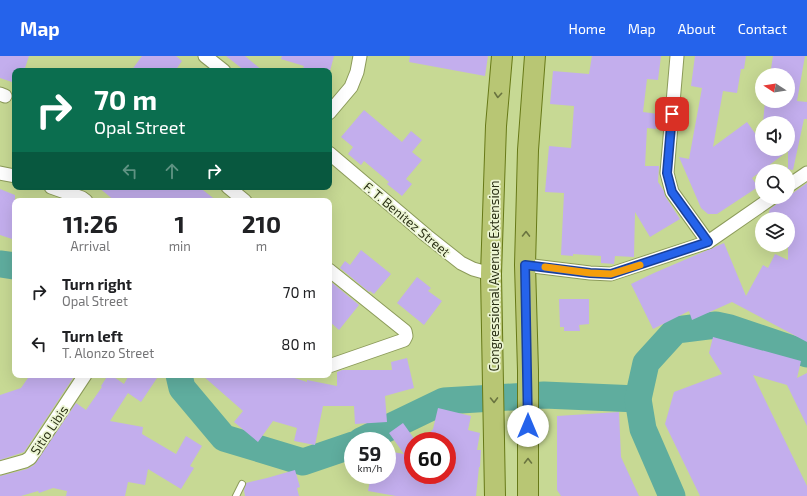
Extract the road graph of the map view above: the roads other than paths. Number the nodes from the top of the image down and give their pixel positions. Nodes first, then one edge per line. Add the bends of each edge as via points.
1 (205, 56) edge
2 (360, 56) edge
3 (502, 56) edge
4 (535, 56) edge
5 (677, 56) edge
6 (220, 68) edge
7 (332, 109) edge
8 (332, 156) edge
9 (0, 173) edge
10 (807, 173) edge
11 (12, 175) edge
12 (795, 181) edge
13 (59, 190) edge
14 (232, 190) edge
15 (82, 198) edge
16 (241, 198) edge
17 (763, 204) edge
18 (708, 242) junction
19 (525, 265) junction
20 (332, 272) edge
21 (491, 274) junction
22 (332, 365) edge
23 (83, 378) edge
24 (0, 468) edge
25 (242, 484) dead end
26 (236, 496) edge
27 (495, 496) edge
28 (528, 496) edge

1 - 6 street
2 - 7 street via 351,87
3 -> 21 main road, Congressional Avenue Extension via 496,126
19 -> 4 main road via 528,150
5 - 18 street via 667,173 672,192
8 - 21 street, F. T. Benitez Street via 461,263
9 - 11 street
10 - 12 street
13 - 15 street
14 - 16 street
17 - 18 street
18 - 19 street via 611,274
28 -> 19 main road
20 - 22 street via 405,332 406,336 404,340
21 -> 27 main road, Congressional Avenue Extension
23 - 24 street, Sitio Libis via 30,458 25,462
25 - 26 lane

